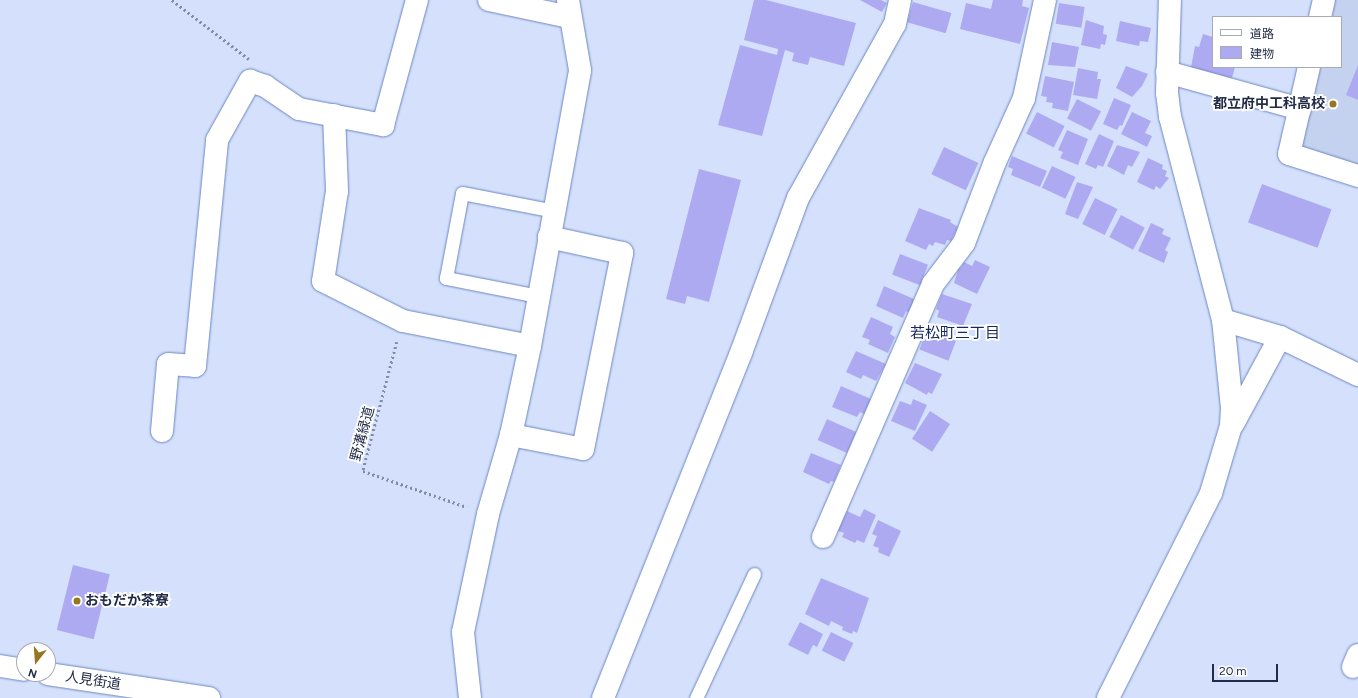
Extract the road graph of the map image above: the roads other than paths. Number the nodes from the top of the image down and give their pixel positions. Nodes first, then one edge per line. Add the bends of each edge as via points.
1 (417, 0) edge
2 (489, 0) edge
3 (900, 0) edge
4 (1045, 0) edge
5 (1170, 0) edge
6 (1324, 0) edge
7 (569, 9) edge
8 (1320, 16) edge
9 (1309, 68) edge
10 (1167, 72) junction
11 (1300, 108) junction
12 (334, 115) junction
13 (1358, 176) edge
14 (555, 211) junction
15 (549, 237) junction
16 (538, 296) junction
17 (1223, 320) junction
18 (1280, 337) junction
19 (530, 346) junction
20 (1358, 375) edge
21 (1231, 426) junction
22 (162, 431) dead end
23 (510, 435) junction
24 (823, 536) dead end
25 (754, 574) dead end
26 (0, 666) edge
27 (16, 669) edge
28 (56, 675) edge
29 (209, 698) edge
30 (470, 698) edge
31 (603, 698) edge
32 (696, 698) edge
33 (1108, 698) edge

1 - 12 street via 383,125
2 - 7 street
3 - 31 street via 895,24 798,198 741,353
4 - 24 street via 1024,98 995,162 964,243 933,284
5 - 10 street
6 - 8 street
7 - 14 street via 580,70
9 - 11 street
10 - 11 street
10 - 17 street via 1170,117
11 - 13 street via 1289,154
12 - 19 street via 337,192 323,281 403,321
12 - 22 street via 299,109 265,86 250,81 217,140 195,366 168,364
14 - 15 street
14 - 16 lane via 462,193 446,278
15 - 16 street
15 - 23 street via 622,253 583,449
16 - 19 street
17 - 18 street
17 - 21 street via 1232,408
18 - 20 street
18 - 21 street
19 - 23 street
21 - 33 street via 1211,493
23 - 30 street via 488,514 462,632
25 - 32 lane
26 - 27 street
28 - 29 street, 人見街道

